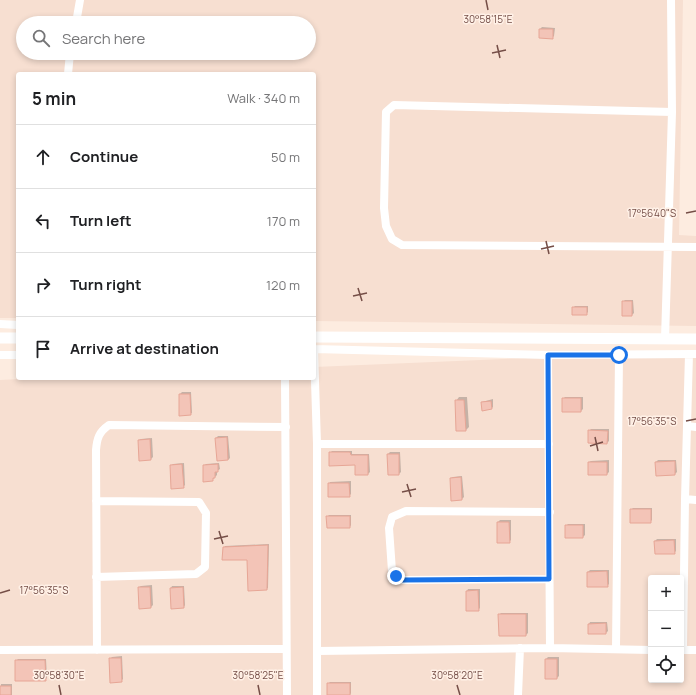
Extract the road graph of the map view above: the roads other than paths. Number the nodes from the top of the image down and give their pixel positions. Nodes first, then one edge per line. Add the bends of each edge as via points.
1 (80, 0) edge
2 (671, 0) edge
3 (77, 16) edge
4 (69, 60) edge
5 (68, 72) edge
6 (672, 112) junction
7 (669, 247) junction
8 (696, 247) edge
9 (0, 324) edge
10 (16, 324) edge
11 (316, 337) edge
12 (0, 338) edge
13 (16, 338) edge
14 (665, 339) junction
15 (696, 339) edge
16 (316, 349) edge
17 (693, 354) edge
18 (0, 355) edge
19 (16, 355) edge
20 (548, 355) junction
21 (619, 355) junction
22 (286, 380) edge
23 (315, 380) edge
24 (687, 426) junction
25 (696, 427) edge
26 (286, 428) junction
27 (317, 444) junction
28 (549, 444) junction
29 (96, 500) junction
30 (685, 500) junction
31 (696, 500) edge
32 (550, 512) junction
33 (96, 577) junction
34 (549, 579) junction
35 (682, 647) edge
36 (520, 648) junction
37 (550, 648) junction
38 (286, 649) junction
39 (616, 649) junction
40 (0, 650) edge
41 (97, 650) junction
42 (648, 650) edge
43 (684, 650) edge
44 (696, 650) edge
45 (317, 651) junction
46 (287, 695) edge
47 (317, 695) edge
48 (518, 695) edge

1 - 3 street
2 - 6 street
4 - 5 street
6 - 7 street
6 - 7 street via 398,104 386,112 385,214 388,234 402,245
7 - 8 street
7 - 14 street
9 - 10 street
11 - 14 street
12 - 13 street
14 - 15 street
16 - 20 street
17 - 21 street
17 - 24 street
18 - 19 street
20 - 21 street
20 - 28 street
21 - 39 street
22 - 26 street
23 - 27 street
24 - 25 street
24 - 30 street
26 - 29 street via 109,425 97,438
26 - 38 street
27 - 28 street
27 - 45 street
28 - 32 street
29 - 33 street
29 - 33 street via 199,502 206,513 205,567 202,571 196,574
30 - 31 street
30 - 35 street
32 - 34 street
32 - 34 street via 406,511 392,517 389,528 392,571 403,580
33 - 41 street
34 - 37 street
36 - 37 street
36 - 45 street
36 - 48 street
37 - 39 street
38 - 41 street
38 - 46 street
39 - 42 street
40 - 41 street
43 - 44 street
45 - 47 street

